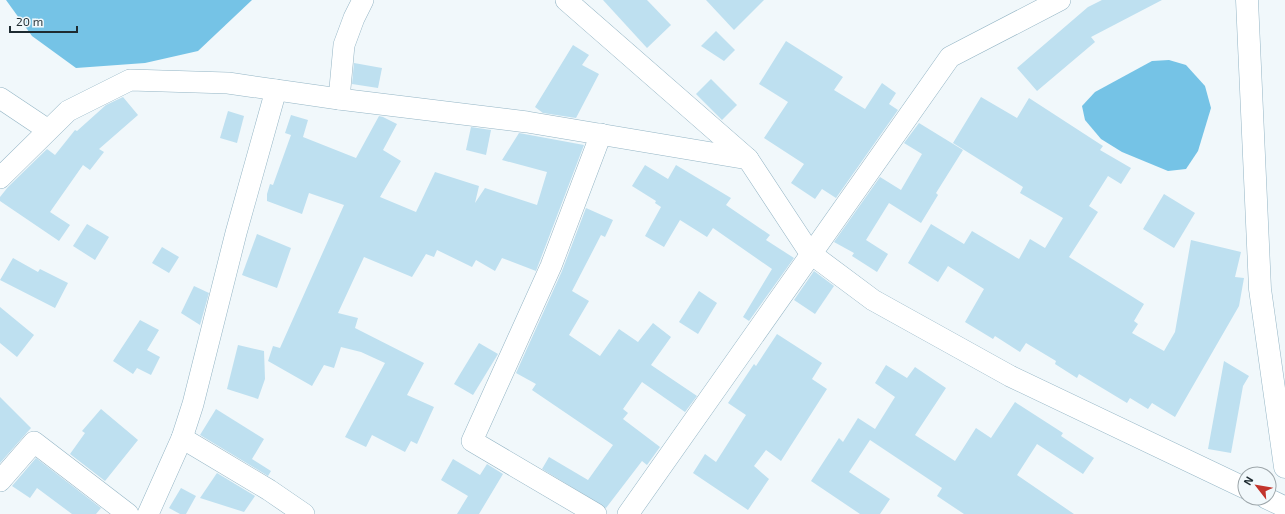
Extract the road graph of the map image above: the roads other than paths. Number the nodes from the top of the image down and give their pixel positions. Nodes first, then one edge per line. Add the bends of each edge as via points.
1 (363, 0) edge
2 (566, 0) edge
3 (1060, 0) edge
4 (1247, 0) edge
5 (276, 90) junction
6 (0, 98) edge
7 (339, 99) junction
8 (48, 130) junction
9 (601, 134) junction
10 (748, 159) junction
11 (0, 178) edge
12 (810, 253) junction
13 (182, 438) junction
14 (1285, 467) edge
15 (0, 481) edge
16 (1237, 484) edge
17 (128, 514) edge
18 (148, 514) edge
19 (304, 514) edge
20 (596, 514) edge
21 (628, 514) edge

1 - 7 street via 344,45
2 - 10 street
3 - 12 street via 950,57
4 - 14 street via 1260,288
5 - 7 street
5 - 8 street via 228,83 130,80 68,110
5 - 13 street
6 - 8 street
7 - 9 street via 527,122
8 - 11 street
9 - 10 street
9 - 20 street via 551,266 472,441
10 - 12 street
12 - 16 street via 873,300 1010,376
12 - 21 street
13 - 18 street
13 - 19 street
15 - 17 street via 34,442

